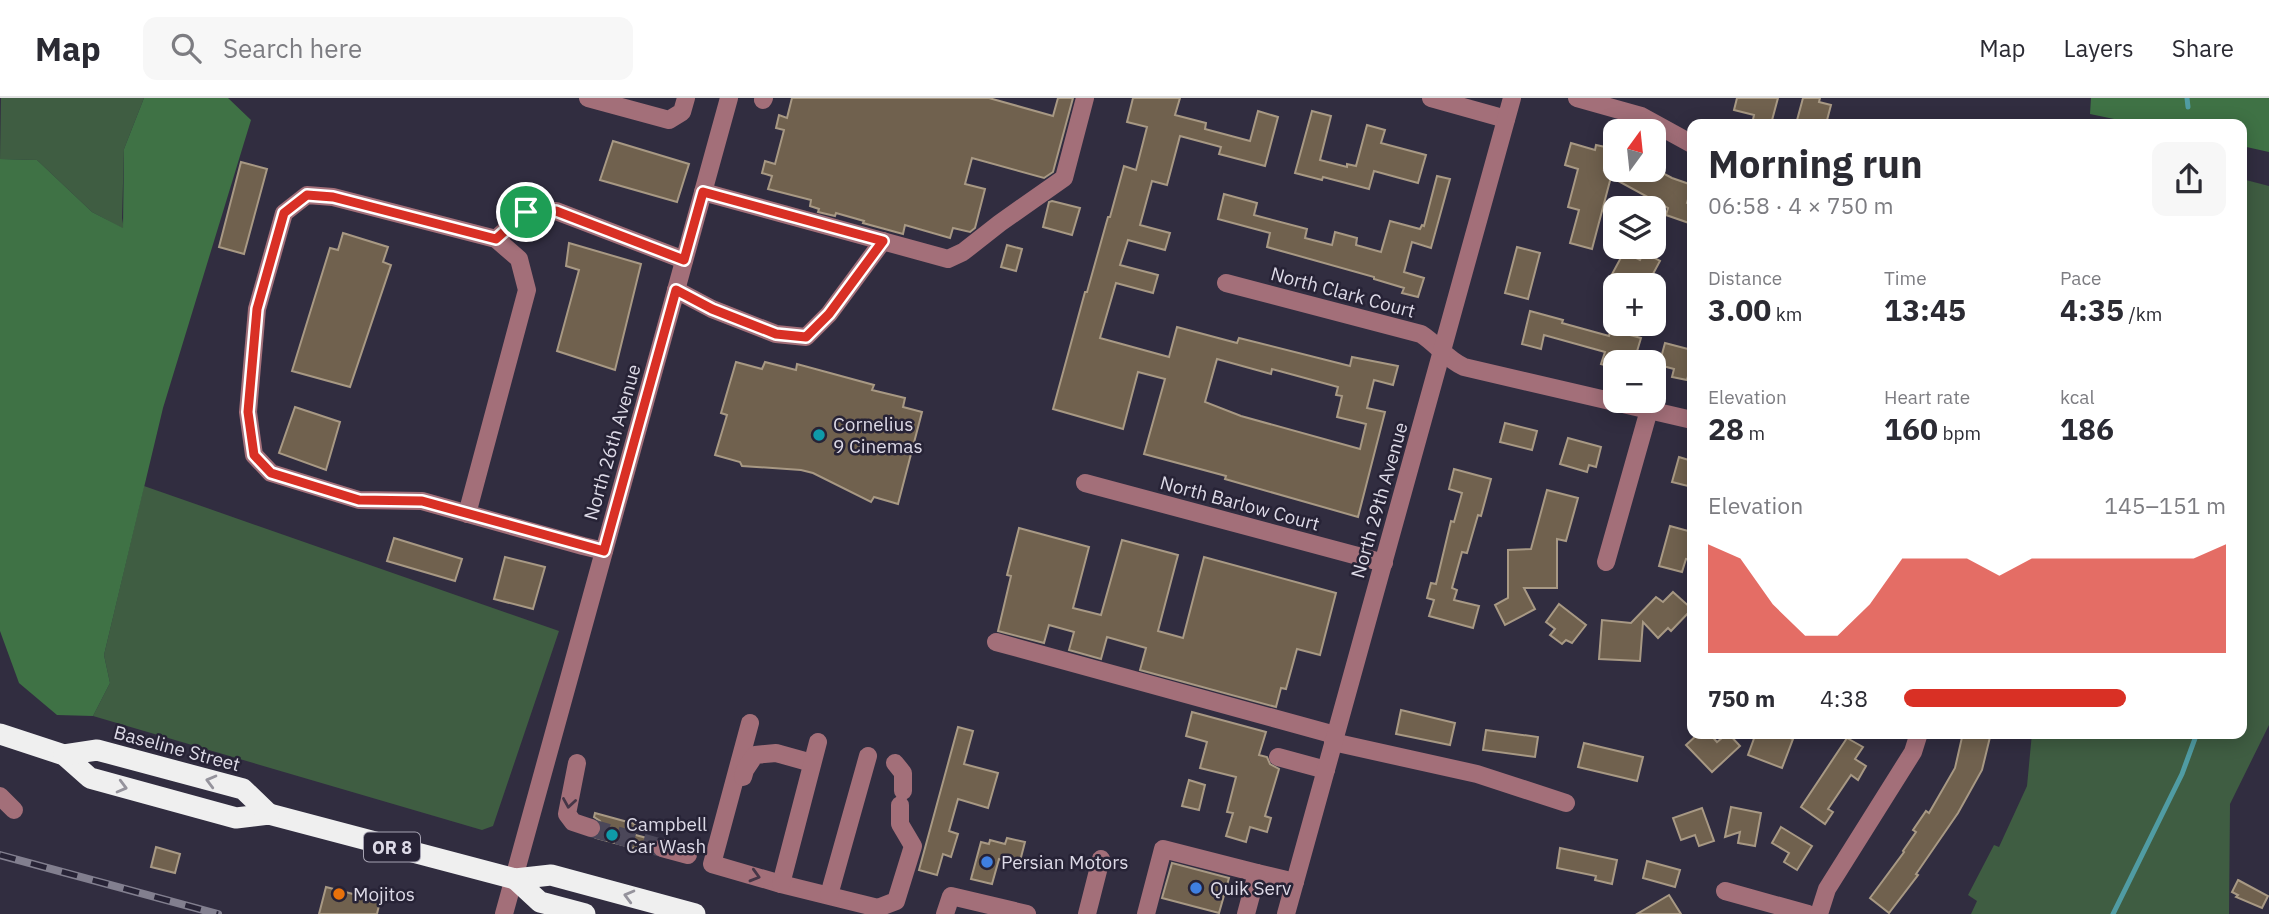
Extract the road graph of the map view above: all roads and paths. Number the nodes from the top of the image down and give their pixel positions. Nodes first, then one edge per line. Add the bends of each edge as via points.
1 (588, 98) edge
2 (686, 98) edge
3 (729, 98) edge
4 (1085, 98) edge
5 (1430, 98) edge
6 (1512, 98) edge
7 (1577, 98) edge
8 (1506, 119) junction
9 (1687, 141) edge
10 (703, 192) junction
11 (496, 239) junction
12 (883, 241) junction
13 (684, 260) junction
14 (1226, 283) dead end
15 (676, 290) junction
16 (1443, 353) junction
17 (1603, 399) edge
18 (1648, 413) edge
19 (1662, 413) edge
20 (1687, 419) edge
21 (1085, 484) dead end
22 (467, 514) junction
23 (604, 551) junction
24 (1606, 562) dead end
25 (1384, 563) junction
26 (996, 642) dead end
27 (750, 723) dead end
28 (0, 734) edge
29 (1334, 738) junction
30 (1917, 739) edge
31 (818, 742) dead end
32 (64, 755) junction
33 (867, 756) dead end
34 (1278, 757) dead end
35 (577, 763) dead end
36 (812, 763) junction
37 (895, 763) dead end
38 (1326, 770) junction
39 (0, 796) edge
40 (1566, 803) dead end
41 (0, 812) edge
42 (269, 814) junction
43 (591, 828) tunnel mouth
44 (662, 848) tunnel mouth
45 (688, 855) dead end
46 (714, 856) junction
47 (1101, 859) dead end
48 (1257, 873) junction
49 (515, 879) junction
50 (1295, 882) junction
51 (781, 884) junction
52 (1725, 891) dead end
53 (829, 895) junction
54 (505, 914) edge
55 (586, 914) edge
56 (695, 914) edge
57 (945, 914) edge
58 (1027, 914) edge
59 (1087, 914) edge
60 (1146, 914) edge
61 (1246, 914) edge
62 (1286, 914) edge
63 (1808, 914) edge
64 (1819, 914) edge

1 - 2 street via 669,120 682,112
3 - 10 street, North 26th Avenue
4 - 12 street via 1064,178 963,252 948,259
5 - 8 street
6 - 8 street, North 29th Avenue
7 - 9 street via 1641,116
8 - 16 street, North 29th Avenue
10 - 12 street
10 - 13 street, North 26th Avenue
11 - 13 street via 526,212 556,211
11 - 22 street via 519,259 527,290
11 - 22 street via 333,197 307,195 284,213 257,309 248,412 254,455 271,473 359,500 422,501
12 - 15 street via 829,314 806,337 776,334
13 - 15 street, North 26th Avenue
14 - 16 street, North Clark Court via 1421,334
15 - 23 street, North 26th Avenue
16 - 17 street, North Clark Court via 1464,366
16 - 25 street, North 29th Avenue
18 - 24 street
19 - 20 street, North Clark Court
21 - 25 street, North Barlow Court
22 - 23 street
23 - 49 street, North 26th Avenue
25 - 29 street, North 29th Avenue
26 - 29 street
27 - 46 street
28 - 32 highway, Baseline Street / OR 8
29 - 38 street, North 29th Avenue
29 - 40 street via 1477,774
30 - 64 street via 1827,889
31 - 36 street
32 -> 42 highway, Baseline Street / OR 8 via 90,778 236,818
42 -> 32 highway, Baseline Street / OR 8 via 243,789 97,750
33 - 53 street
34 - 38 street
35 -> 43 street via 566,814 573,822
36 - 46 street via 776,753 755,755 745,770 728,838
36 - 51 street
37 - 53 street via 903,773 900,824 913,846 896,901 878,908
38 - 50 street, North 29th Avenue
39 - 41 street via 14,810
42 - 49 highway, Baseline Street / OR 8
44 - 45 street
46 -> 51 street via 712,864
47 - 59 street
48 - 50 street
48 - 60 street via 1163,849
48 - 61 street
49 - 54 street, North 26th Avenue
49 - 55 highway, Baseline Street / OR 8 via 540,902
56 -> 49 highway, Baseline Street / OR 8 via 551,875
50 - 62 street, North 29th Avenue
51 - 53 street
52 - 63 street
57 - 58 street via 951,896

